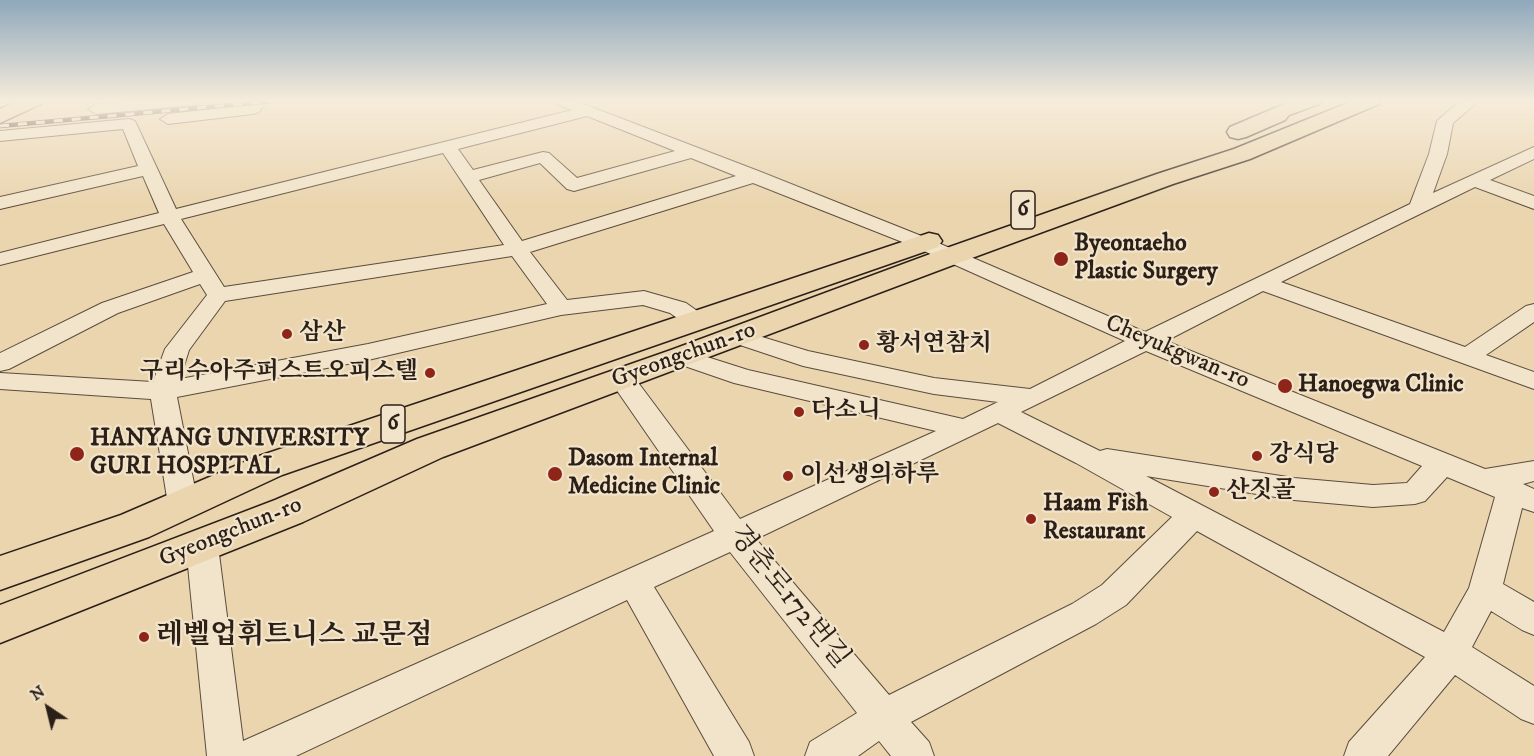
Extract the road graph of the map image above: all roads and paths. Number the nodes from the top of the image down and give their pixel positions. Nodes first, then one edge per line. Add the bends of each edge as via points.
1 (134, 135) edge
2 (494, 135) edge
3 (650, 135) edge
4 (1229, 135) edge
5 (1287, 135) edge
6 (1442, 135) edge
7 (448, 147) junction
8 (692, 152) junction
9 (1534, 152) edge
10 (148, 169) junction
11 (469, 177) junction
12 (755, 177) junction
13 (1475, 181) junction
14 (0, 203) edge
15 (1534, 203) edge
16 (1418, 208) junction
17 (170, 217) junction
18 (922, 243) junction
19 (517, 249) junction
20 (951, 256) junction
21 (0, 259) edge
22 (1262, 283) junction
23 (212, 285) junction
24 (561, 308) junction
25 (1534, 311) edge
26 (695, 320) junction
27 (736, 336) junction
28 (1147, 342) junction
29 (682, 357) junction
30 (1467, 357) junction
31 (0, 363) edge
32 (622, 379) junction
33 (0, 381) edge
34 (1534, 381) edge
35 (163, 392) junction
36 (1034, 397) junction
37 (998, 411) junction
38 (966, 429) junction
39 (1086, 456) junction
40 (1443, 462) junction
41 (1516, 486) edge
42 (183, 504) junction
43 (1194, 515) junction
44 (735, 536) junction
45 (201, 546) junction
46 (0, 573) edge
47 (634, 582) junction
48 (1485, 590) junction
49 (1534, 620) edge
50 (0, 624) edge
51 (1451, 653) junction
52 (1534, 707) edge
53 (885, 716) junction
54 (226, 756) edge
55 (254, 756) edge
56 (735, 756) edge
57 (824, 756) edge
58 (915, 756) edge
59 (1363, 756) edge

1 - 10 street
2 - 7 street
3 - 8 street, Cheyukgwan-ro
4 - 18 main road, Gyeongchun-ro / 6
5 - 20 main road, Gyeongchun-ro
6 - 16 street
7 - 11 street
7 - 17 street
8 - 11 street via 574,185 543,157
8 - 12 street, Cheyukgwan-ro
9 - 13 street
10 - 14 street
10 - 17 street
11 - 19 street
12 - 18 street, Cheyukgwan-ro
12 - 19 street
13 - 15 street
13 - 16 street
16 - 22 street
17 - 21 street
17 - 23 street
18 - 20 street, Cheyukgwan-ro
18 - 26 main road, Gyeongchun-ro / 6
19 - 23 street
19 - 24 street
20 - 27 main road, Gyeongchun-ro
20 - 28 street, Cheyukgwan-ro
22 - 28 street
22 - 30 street
23 - 31 street via 110,308
23 - 35 street via 177,349
24 - 26 street via 644,298 678,308
24 - 35 street via 368,352
25 - 30 street
26 - 42 main road, Gyeongchun-ro / 6 via 269,466
27 - 29 main road, Gyeongchun-ro
27 - 36 street via 803,358 934,386
28 - 36 street
28 - 40 street, Cheyukgwan-ro
29 - 32 main road, Gyeongchun-ro
29 - 38 street via 744,377
30 - 34 street
32 - 44 street, 경춘로172번길
32 - 45 main road, Gyeongchun-ro via 430,448
33 - 35 street
35 - 42 street
36 - 37 street
37 - 38 street
37 - 39 street
38 - 44 street
39 - 40 street via 1294,489 1373,496 1415,493
39 - 43 street
40 - 41 street, Cheyukgwan-ro
41 - 48 street
42 - 46 main road, Gyeongchun-ro / 6 via 135,526
43 - 51 street
43 - 53 street via 1114,595
44 - 47 street
44 - 53 street, 경춘로172번길
45 - 50 main road, Gyeongchun-ro
45 - 54 street
47 - 55 street
47 - 56 street
48 - 49 street
48 - 51 street
51 - 52 street
51 - 59 street
53 - 57 street
53 - 58 street, 경춘로172번길

